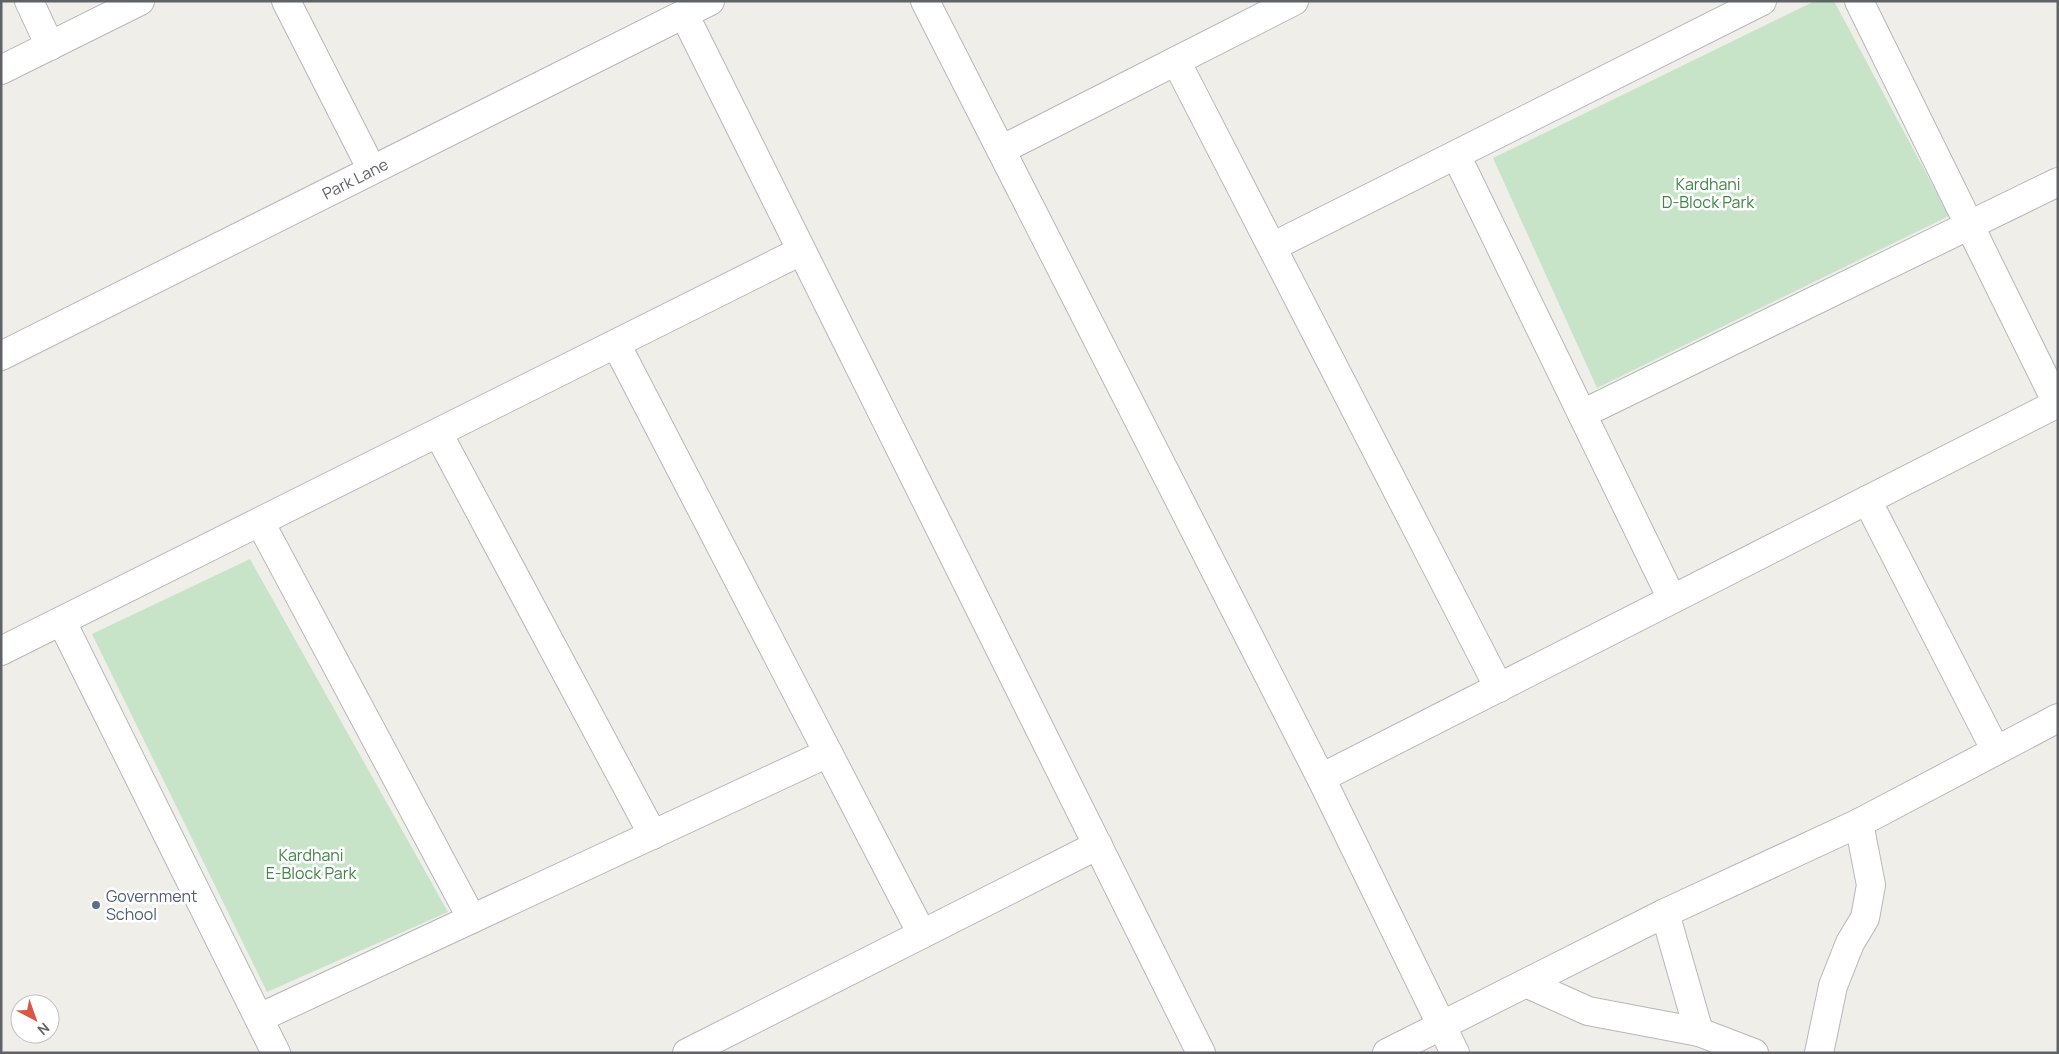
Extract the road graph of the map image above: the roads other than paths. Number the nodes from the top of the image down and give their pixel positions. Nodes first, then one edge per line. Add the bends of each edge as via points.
1 (29, 1) edge
2 (140, 1) edge
3 (286, 1) edge
4 (710, 1) edge
5 (924, 1) edge
6 (1294, 1) edge
7 (1762, 1) edge
8 (1859, 1) edge
9 (684, 14) junction
10 (50, 46) junction
11 (1176, 61) junction
12 (1, 70) edge
13 (1001, 150) junction
14 (1456, 155) junction
15 (372, 170) junction
16 (2058, 182) edge
17 (1971, 224) junction
18 (1272, 247) junction
19 (802, 251) junction
20 (616, 344) junction
21 (1, 356) edge
22 (2058, 403) edge
23 (1582, 414) junction
24 (438, 433) junction
25 (1867, 500) junction
26 (260, 522) junction
27 (1672, 599) junction
28 (62, 622) junction
29 (1, 651) edge
30 (1499, 688) junction
31 (2058, 718) edge
32 (1995, 749) junction
33 (828, 753) junction
34 (1321, 778) junction
35 (1859, 822) junction
36 (653, 835) junction
37 (1098, 845) junction
38 (1665, 913) junction
39 (472, 919) junction
40 (922, 934) junction
41 (1528, 984) junction
42 (259, 1018) junction
43 (1442, 1025) junction
44 (1700, 1032) junction
45 (276, 1053) edge
46 (687, 1053) edge
47 (1201, 1053) edge
48 (1387, 1053) edge
49 (1455, 1053) edge
50 (1754, 1053) edge
51 (1819, 1053) edge

1 - 10 street
2 - 10 street
3 - 15 street
4 - 9 street, Park Lane
5 - 13 street
6 - 11 street
7 - 14 street
8 - 17 street
9 - 15 street, Park Lane
9 - 19 street
10 - 12 street
11 - 13 street
11 - 18 street
13 - 34 street
14 - 18 street
14 - 23 street
15 - 21 street, Park Lane
16 - 17 street
17 - 22 street
17 - 23 street
18 - 30 street
19 - 20 street
19 - 37 street
20 - 24 street
20 - 33 street
22 - 25 street
23 - 27 street
24 - 26 street
24 - 36 street
25 - 27 street
25 - 32 street
26 - 28 street
26 - 39 street
27 - 30 street
28 - 29 street
28 - 42 street
30 - 34 street
31 - 32 street
32 - 35 street
33 - 36 street
33 - 40 street
34 - 43 street
35 - 38 street
35 - 51 street via 1871,885 1865,918 1850,943 1833,986
36 - 39 street
37 - 40 street
37 - 47 street
38 - 41 street
38 - 44 street
39 - 42 street
40 - 46 street
41 - 43 street
41 - 44 street via 1588,1011
42 - 45 street
43 - 48 street
43 - 49 street
44 - 50 street

